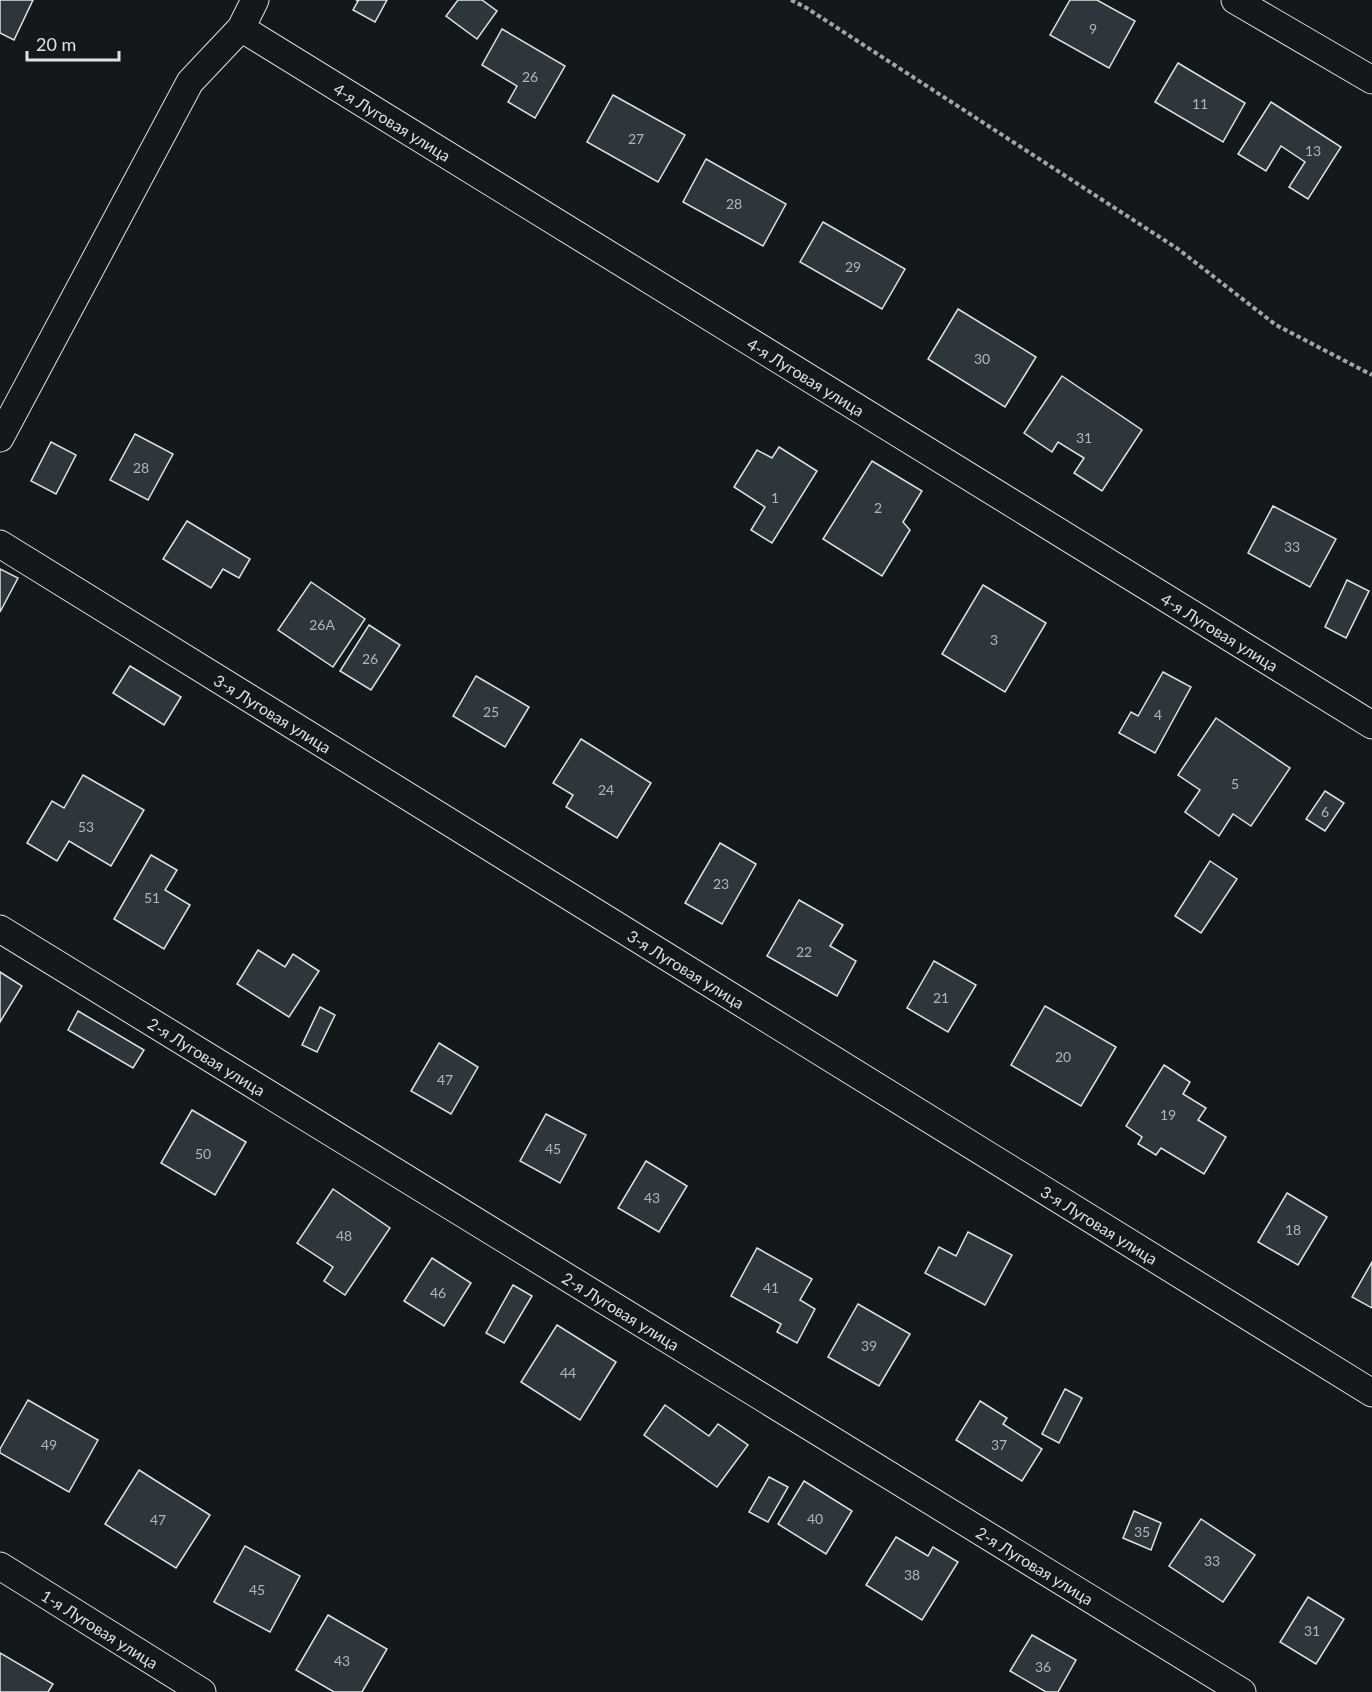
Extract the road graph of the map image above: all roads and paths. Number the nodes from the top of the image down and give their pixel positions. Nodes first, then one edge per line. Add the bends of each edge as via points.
1 (255, 0) edge
2 (790, 0) edge
3 (1235, 0) edge
4 (241, 28) junction
5 (1372, 80) edge
6 (1372, 375) edge
7 (0, 438) edge
8 (0, 544) edge
9 (1372, 725) edge
10 (0, 929) edge
11 (1372, 1393) edge
12 (0, 1566) edge
13 (202, 1692) edge
14 (1242, 1692) edge

1 - 4 street
2 - 6 path via 1178,249 1276,325
3 - 5 street
4 - 7 street via 190,82
4 - 9 street, 4-я Луговая улица
8 - 11 street, 3-я Луговая улица
10 - 14 street, 2-я Луговая улица
12 - 13 street, 1-я Луговая улица

